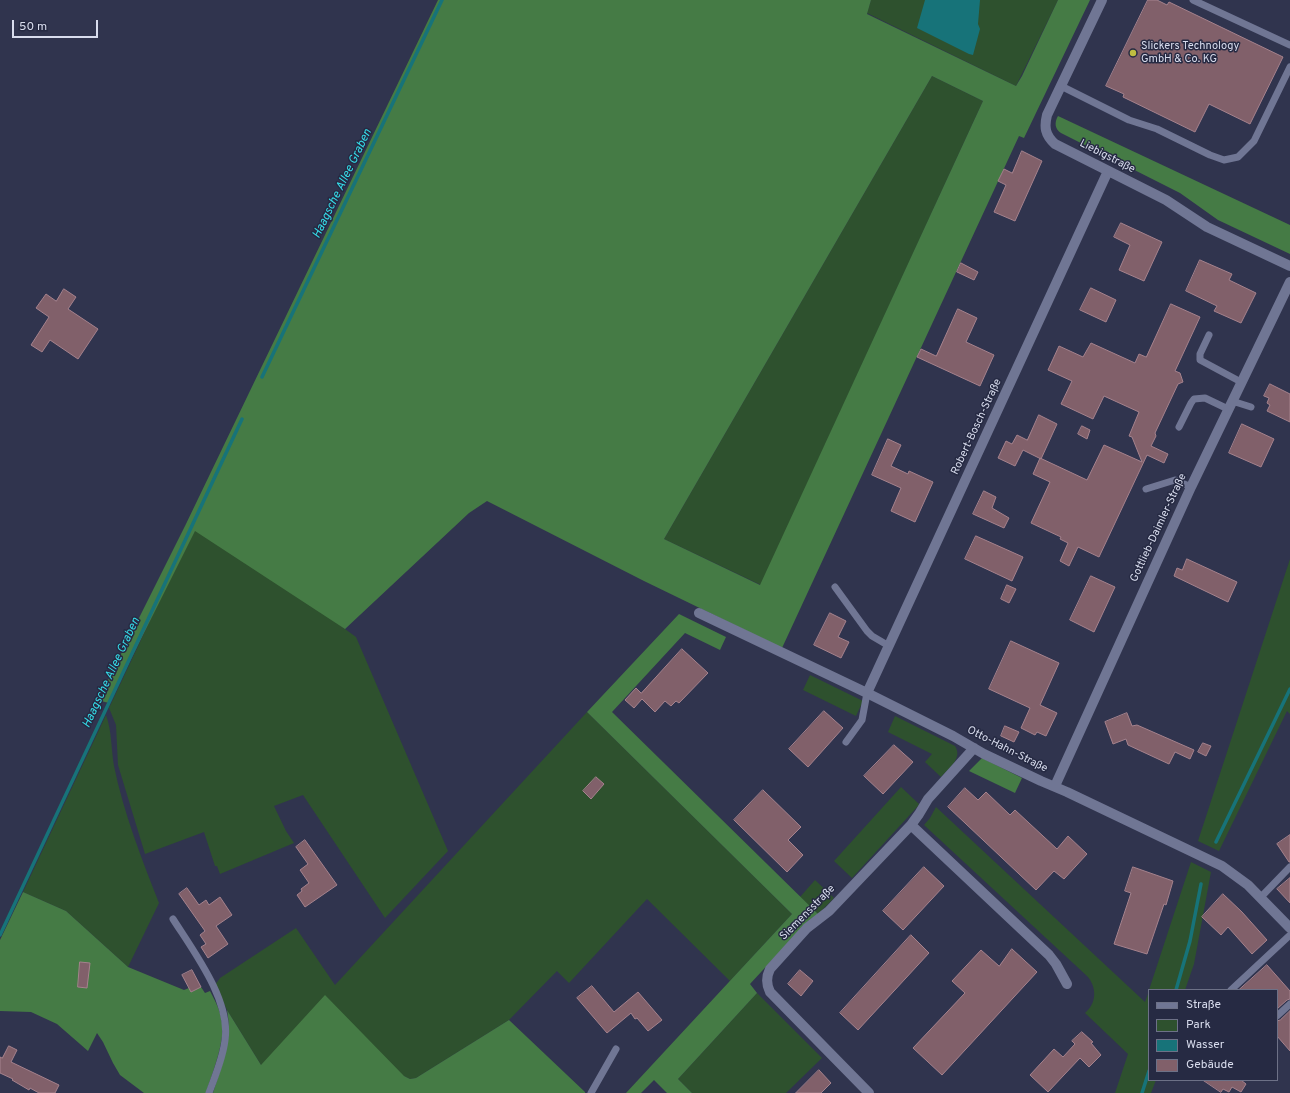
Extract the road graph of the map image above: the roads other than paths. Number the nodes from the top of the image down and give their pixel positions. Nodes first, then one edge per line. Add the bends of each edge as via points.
1 (1102, 0) edge
2 (1193, 0) edge
3 (1290, 44) edge
4 (1290, 67) edge
5 (1061, 86) junction
6 (1108, 171) junction
7 (1290, 266) edge
8 (1290, 282) edge
9 (1209, 335) dead end
10 (1241, 382) junction
11 (1230, 405) junction
12 (1251, 407) dead end
13 (1179, 427) dead end
14 (1190, 487) junction
15 (1146, 488) dead end
16 (835, 587) dead end
17 (699, 613) dead end
18 (889, 646) junction
19 (867, 693) junction
20 (846, 742) dead end
21 (974, 748) junction
22 (1055, 786) junction
23 (911, 825) junction
24 (1290, 867) edge
25 (1261, 897) junction
26 (173, 919) dead end
27 (1290, 928) edge
28 (1290, 935) edge
29 (1067, 984) dead end
30 (1232, 989) edge
31 (1290, 1004) edge
32 (1278, 1015) edge
33 (616, 1049) dead end
34 (209, 1093) edge
35 (591, 1093) edge
36 (870, 1093) edge

1 - 5 street, Liebigstraße
2 - 3 lane
4 - 5 lane via 1254,141 1238,157 1224,160 1157,129 1129,120
5 - 6 street, Liebigstraße via 1047,115 1046,134 1055,144
6 - 7 street, Liebigstraße via 1166,200 1207,227
6 - 18 street, Robert-Bosch-Straße
8 - 10 street, Gottlieb-Daimler-Straße
9 - 10 lane via 1200,354 1200,360
10 - 11 street, Gottlieb-Daimler-Straße
11 - 12 lane
11 - 13 lane via 1204,398 1194,399
11 - 14 street, Gottlieb-Daimler-Straße
14 - 15 lane via 1174,480
14 - 22 street, Gottlieb-Daimler-Straße
16 - 18 lane via 867,631
17 - 19 street, Otto-Hahn-Straße
18 - 19 street, Robert-Bosch-Straße
19 - 20 lane via 862,720
19 - 21 street, Otto-Hahn-Straße
21 - 22 street, Otto-Hahn-Straße
21 - 23 street, Siemensstraße via 928,799
22 - 25 street, Otto-Hahn-Straße via 1222,866
23 - 29 street via 1049,955
23 - 36 street, Siemensstraße via 829,911 807,928 770,969 766,981 770,992
24 - 25 lane
25 - 27 street, Otto-Hahn-Straße
26 - 34 lane via 210,980 226,1022 225,1041
28 - 30 lane
31 - 32 lane
33 - 35 lane

